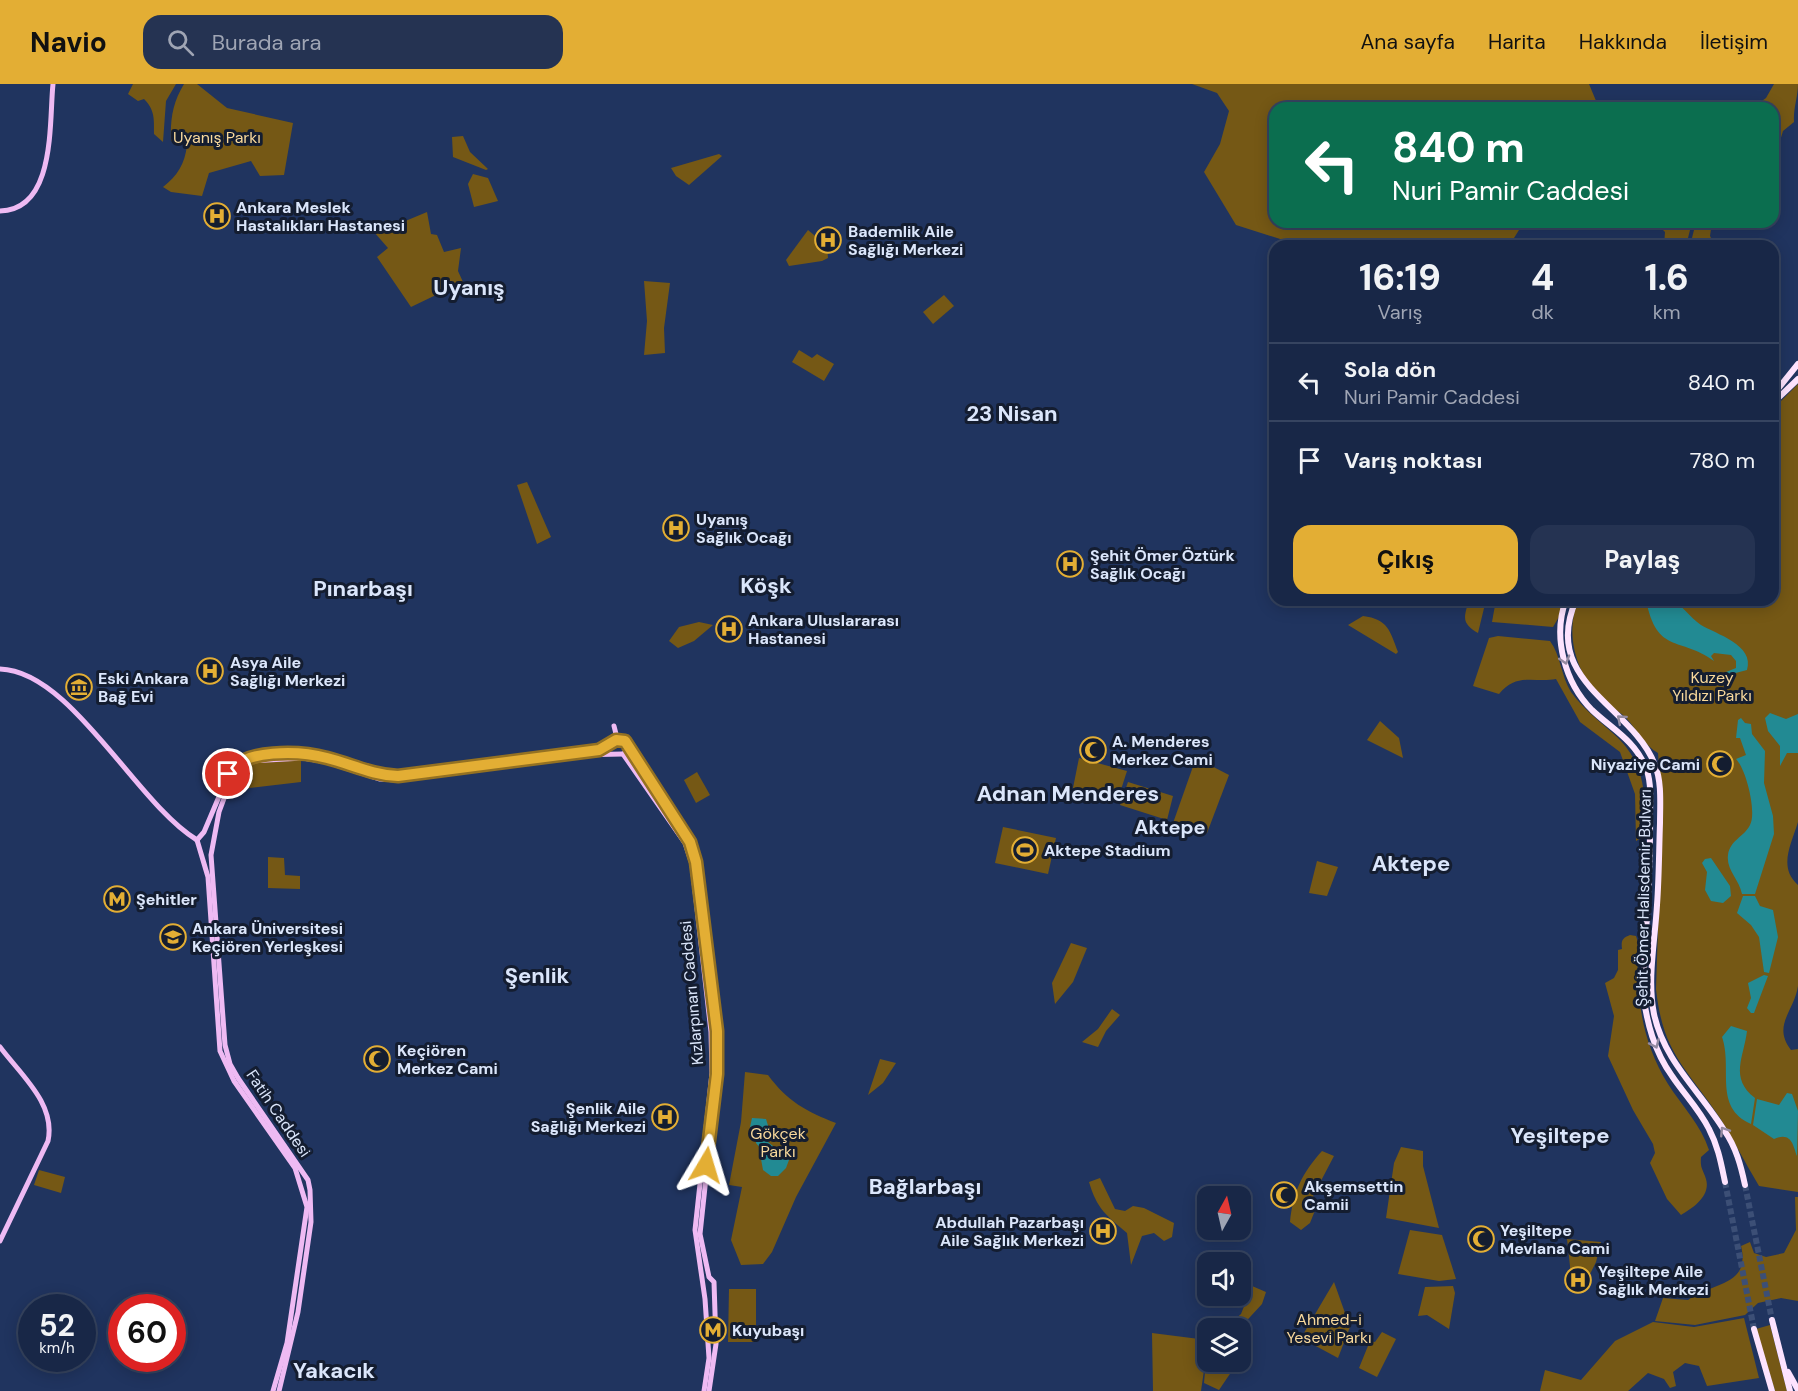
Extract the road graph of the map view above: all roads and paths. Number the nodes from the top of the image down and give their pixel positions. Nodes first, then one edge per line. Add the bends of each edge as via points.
1 (53, 84) edge
2 (0, 211) edge
3 (1798, 364) edge
4 (1798, 379) edge
5 (1779, 388) edge
6 (1779, 397) edge
7 (1564, 606) edge
8 (1574, 606) edge
9 (0, 669) edge
10 (622, 740) junction
11 (614, 742) junction
12 (628, 748) junction
13 (614, 752) junction
14 (623, 754) junction
15 (310, 756) junction
16 (204, 832) junction
17 (214, 836) junction
18 (197, 840) junction
19 (212, 848) junction
20 (201, 849) junction
21 (0, 1047) edge
22 (1725, 1182) tunnel mouth
23 (1745, 1185) tunnel mouth
24 (0, 1241) edge
25 (709, 1277) junction
26 (703, 1283) junction
27 (713, 1284) junction
28 (1773, 1320) tunnel mouth
29 (1754, 1329) tunnel mouth
30 (1785, 1365) junction
31 (1766, 1369) junction
32 (1790, 1390) edge
33 (1798, 1390) edge
34 (273, 1391) edge
35 (279, 1391) edge
36 (704, 1391) edge
37 (709, 1391) edge
38 (1767, 1391) edge
39 (1772, 1391) edge

1 - 2 main road via 49,138 39,185 19,205
3 - 5 highway
4 - 6 highway
7 -> 22 highway, Şehit Ömer Halisdemir Bulvarı via 1560,636 1569,675 1593,710 1630,742 1646,767 1651,835 1643,994 1648,1026 1672,1076 1709,1127
23 -> 8 highway, Şehit Ömer Halisdemir Bulvarı via 1731,1140 1678,1070 1654,1015 1660,796 1656,766 1629,726 1581,678 1569,635
9 - 18 main road via 18,672 43,684 67,704 168,817
10 - 11 main road
10 - 11 main road via 614,726
10 - 12 main road, Kızlarpınarı Caddesi
11 - 13 main road
11 - 15 main road via 599,750 398,776
12 - 14 main road
12 - 25 main road, Kızlarpınarı Caddesi via 690,842 696,862 717,1031 717,1074 700,1234
13 - 14 main road
13 - 15 main road via 398,780 380,779
14 - 26 main road, Kızlarpınarı Caddesi via 685,843 692,864 711,1032 712,1073 695,1230
15 - 16 main road via 246,757 232,766
15 - 17 main road via 248,761 235,768
16 - 17 main road
16 - 18 main road
17 - 19 main road
18 - 20 main road
19 - 20 main road
19 - 35 main road, Fatih Caddesi via 225,1045 230,1064 308,1180 310,1190 311,1222 298,1312
20 - 34 main road, Fatih Caddesi via 208,877 220,1051 234,1081 295,1168 307,1207 287,1344
21 - 24 main road via 46,1107 50,1129 48,1141
25 - 26 main road
25 - 27 main road, Kızlarpınarı Caddesi
26 - 27 main road via 707,1287
26 - 36 main road, Kızlarpınarı Caddesi via 709,1358
27 - 37 main road via 716,1344
28 - 30 highway
29 - 31 highway
30 - 32 highway
30 - 33 highway
31 - 38 highway
31 - 39 highway

